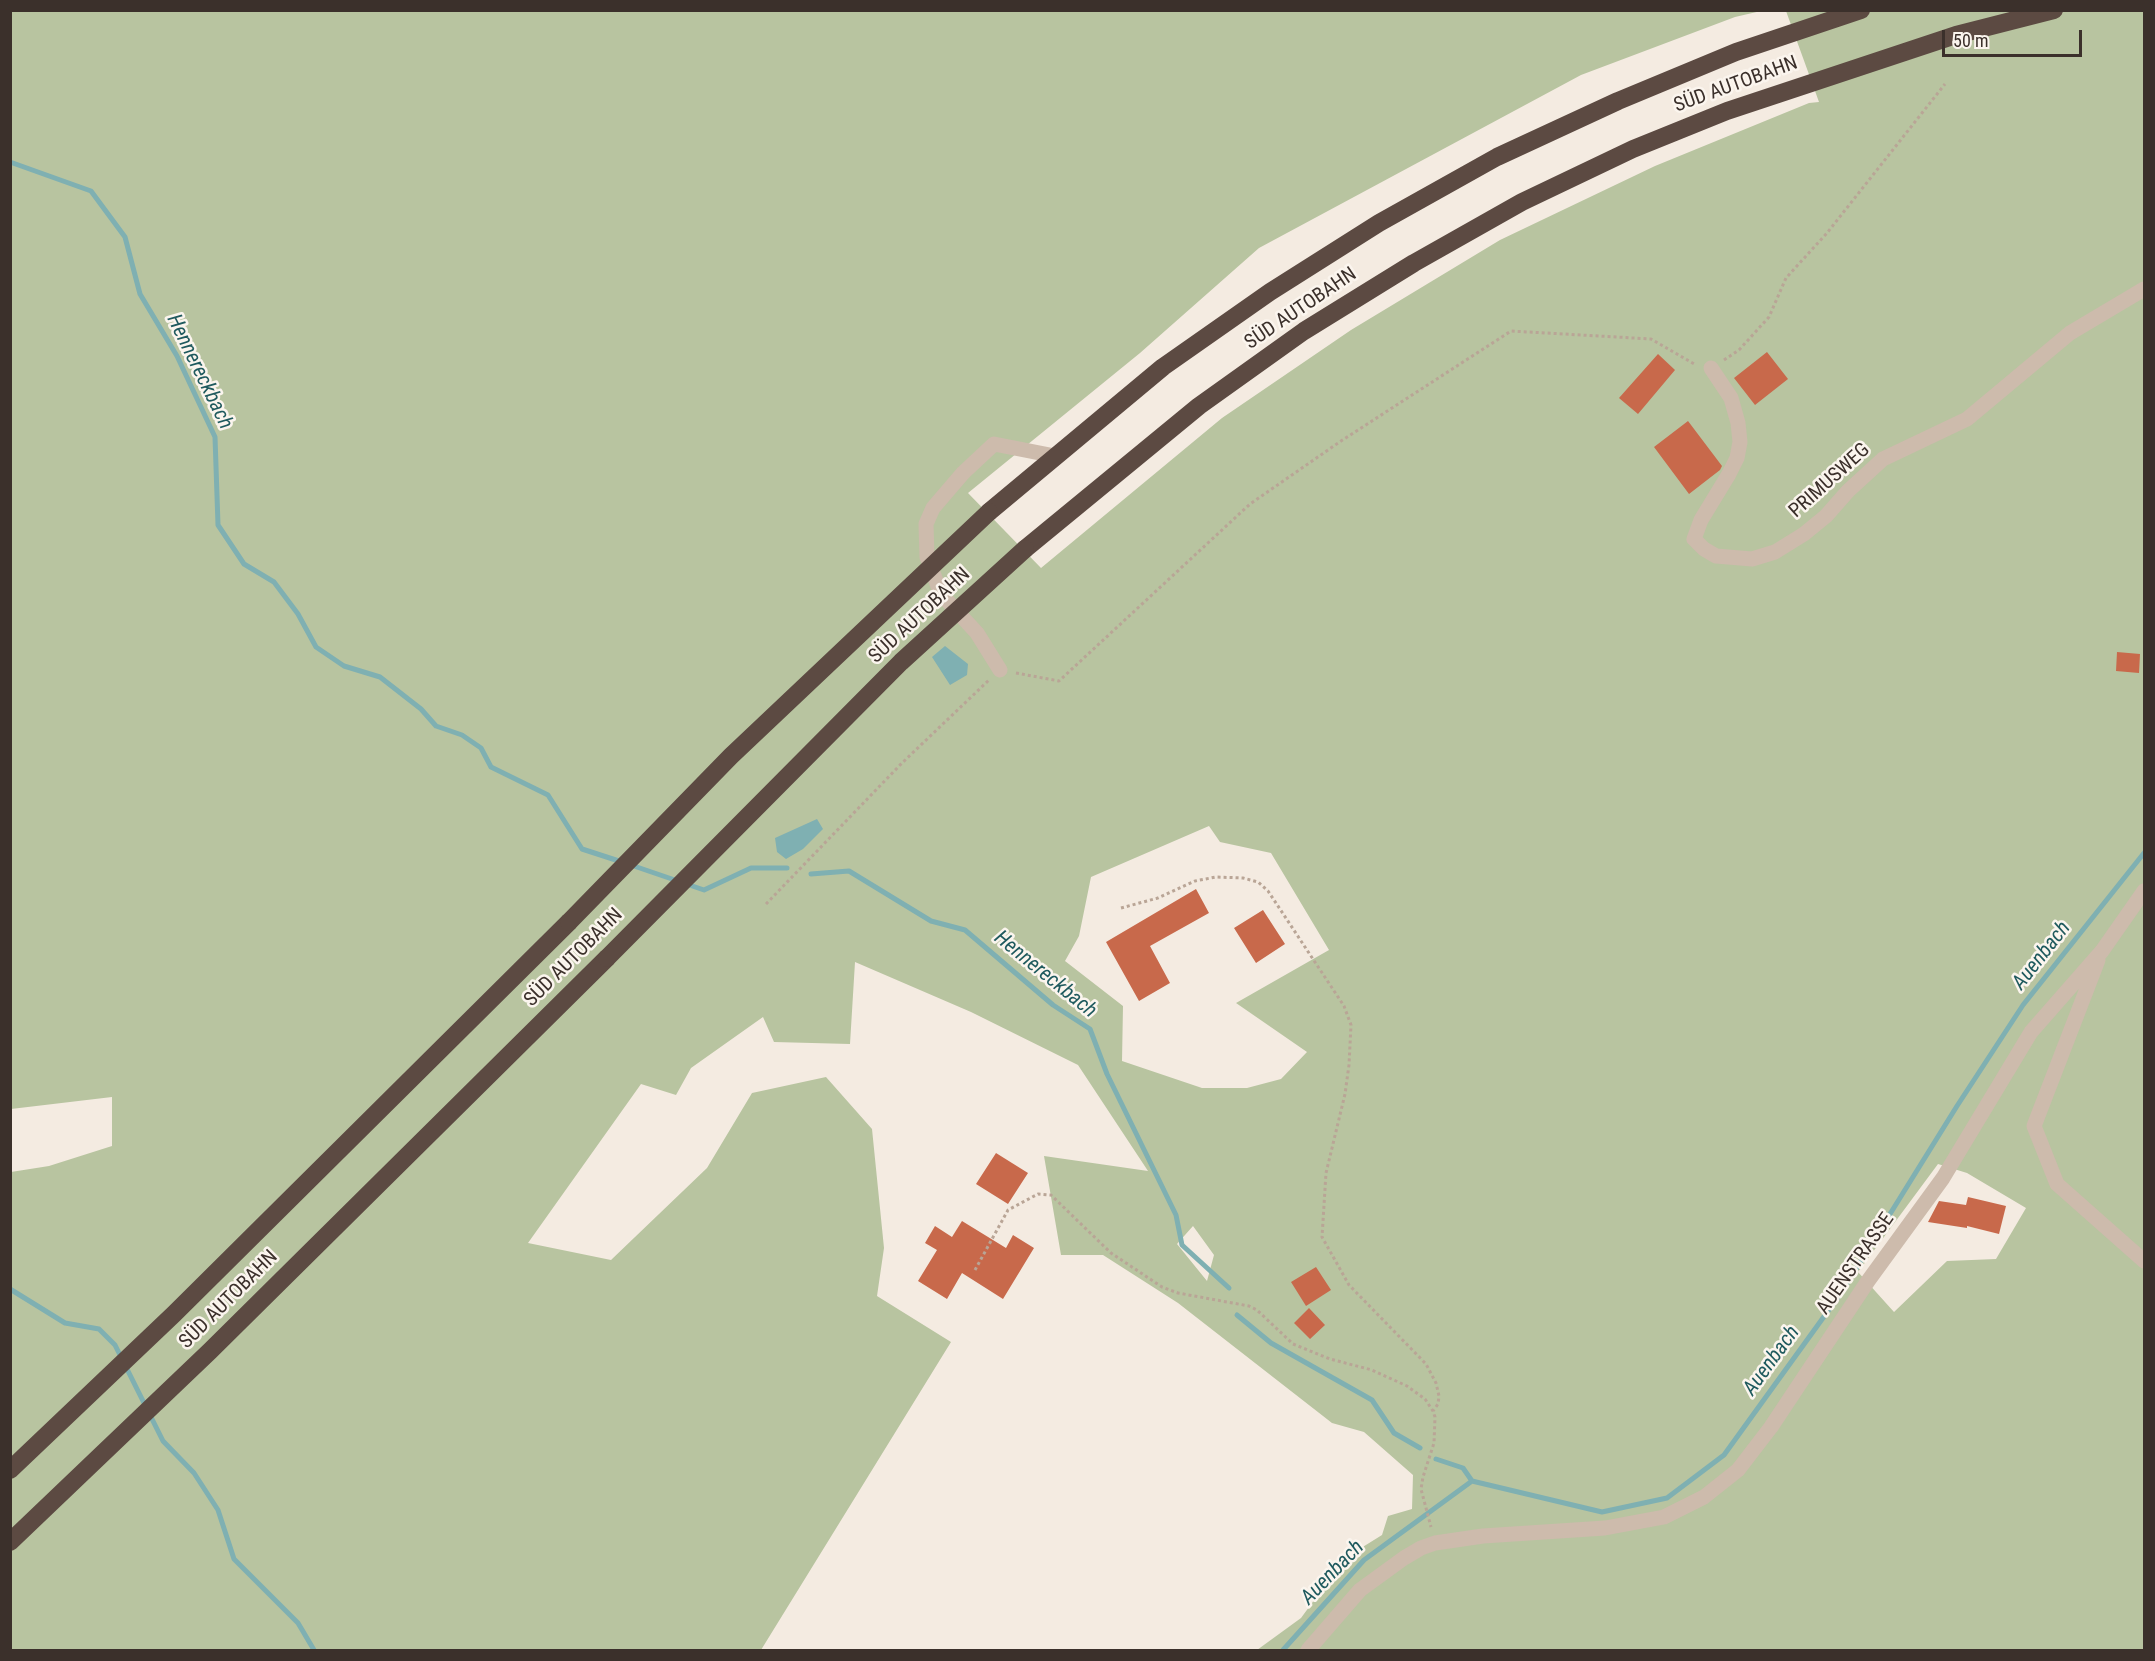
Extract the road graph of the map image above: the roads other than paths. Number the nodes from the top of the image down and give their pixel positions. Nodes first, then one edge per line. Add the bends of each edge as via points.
1 (1861, 10) edge
2 (2054, 10) edge
3 (2145, 290) edge
4 (1711, 368) road end
5 (1055, 456) junction
6 (1000, 670) road end
7 (2145, 891) edge
8 (2102, 951) junction
9 (2145, 1261) edge
10 (10, 1470) edge
11 (10, 1542) edge
12 (1308, 1650) edge

1 - 5 highway, SÜD AUTOBAHN via 1736,52 1497,157 1379,223 1270,292 1173,360
2 - 11 highway, SÜD AUTOBAHN, bridge via 1956,35 1814,80 1633,149 1522,202 1414,263 1304,331 1199,406 1025,549 901,662 210,1351
3 - 4 street, PRIMUSWEG via 2070,333 1967,419 1883,459 1804,534 1775,552 1752,559 1716,556 1694,539 1737,458 1740,442 1731,398
5 - 6 street via 994,444 940,499 926,524 927,557 941,594 977,633
5 - 10 highway, SÜD AUTOBAHN, bridge via 989,512 731,756 174,1314
7 - 8 street, AUENSTRASSE
8 - 9 street via 2034,1126 2057,1184
8 - 12 street, AUENSTRASSE via 2031,1032 1943,1178 1738,1470 1704,1497 1664,1517 1605,1528 1484,1536 1421,1548 1360,1590

